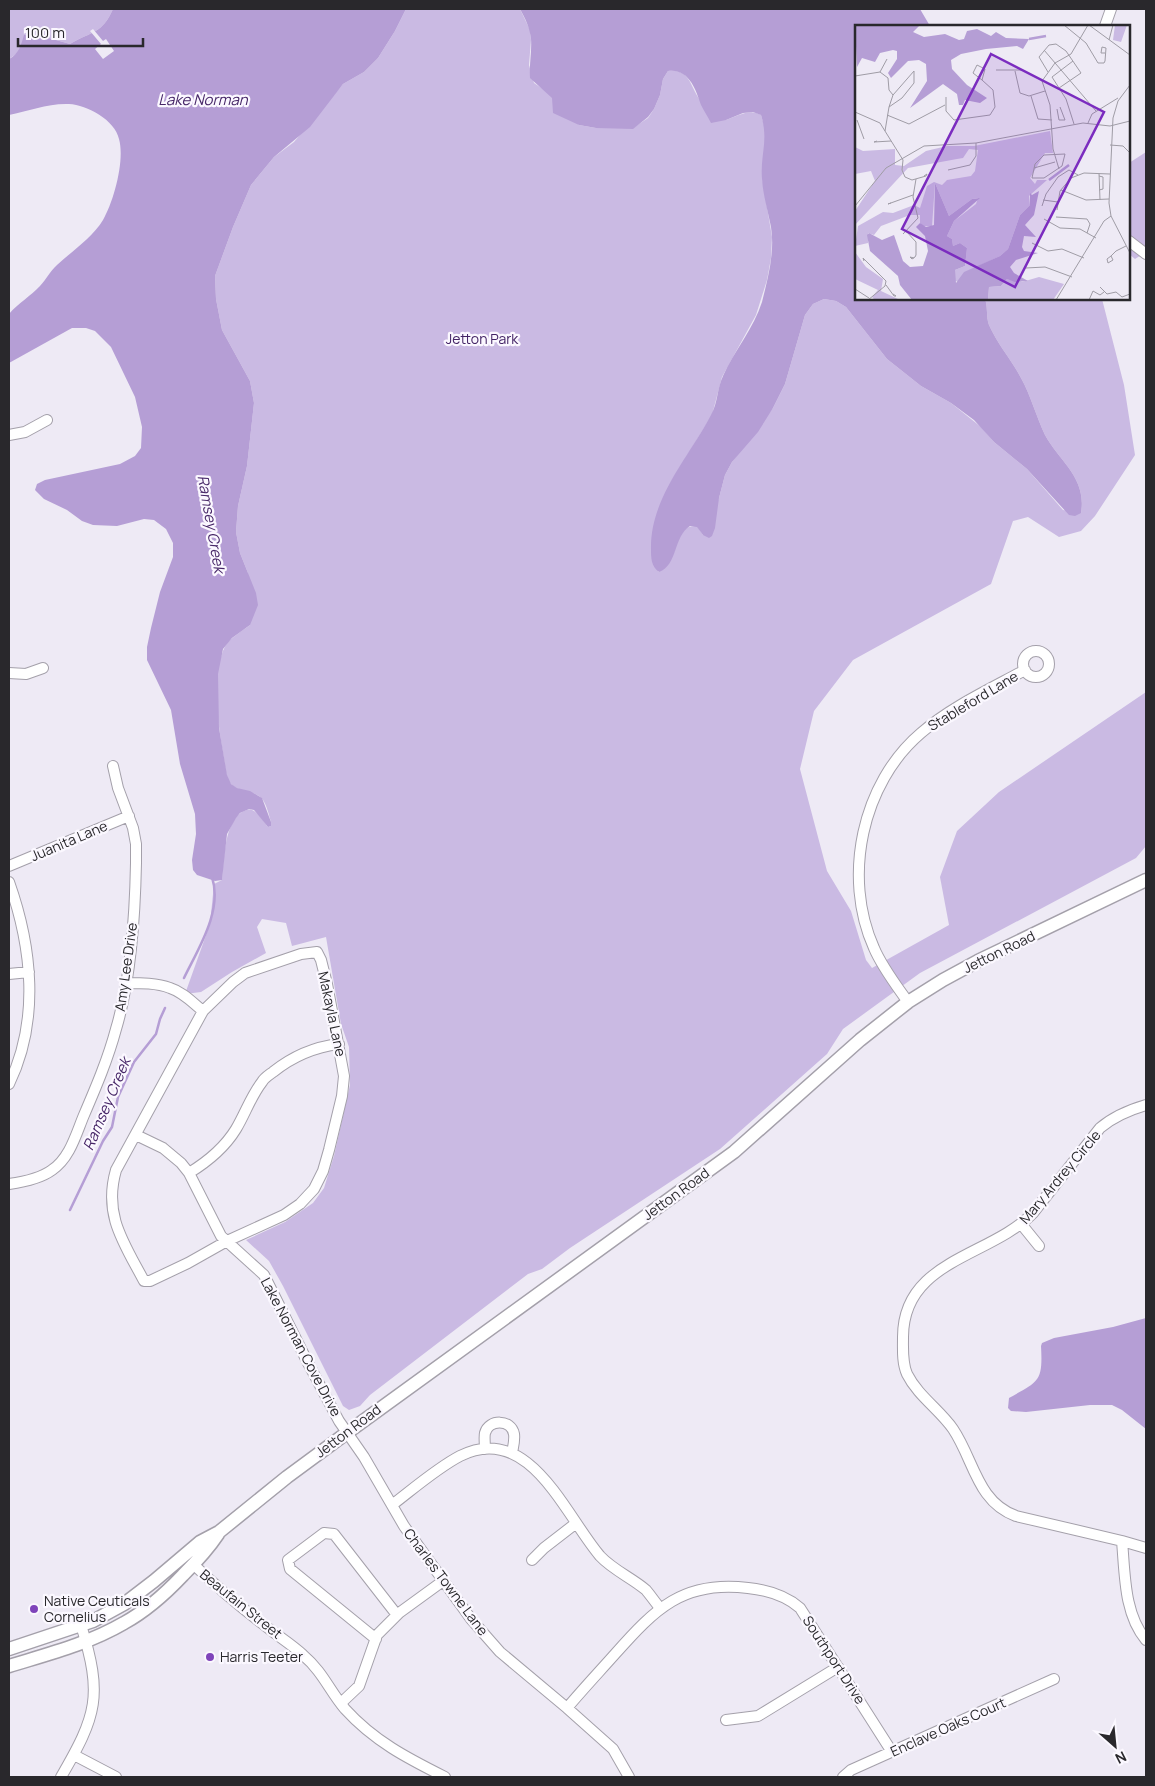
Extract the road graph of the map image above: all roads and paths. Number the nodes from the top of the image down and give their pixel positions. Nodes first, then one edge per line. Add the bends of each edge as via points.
1 (1111, 9) edge
2 (1105, 25) edge
3 (1130, 242) edge
4 (1146, 254) edge
5 (47, 420) dead end
6 (9, 435) edge
7 (43, 668) dead end
8 (1024, 670) dead end
9 (9, 673) edge
10 (113, 766) dead end
11 (128, 816) junction
12 (9, 866) edge
13 (1146, 880) edge
14 (9, 882) edge
15 (29, 972) junction
16 (9, 974) edge
17 (127, 983) junction
18 (908, 1002) junction
19 (203, 1011) junction
20 (339, 1044) junction
21 (9, 1084) edge
22 (1146, 1105) edge
23 (136, 1135) junction
24 (189, 1173) junction
25 (9, 1184) edge
26 (1022, 1225) junction
27 (227, 1240) junction
28 (1039, 1246) dead end
29 (348, 1432) junction
30 (485, 1448) junction
31 (512, 1453) junction
32 (392, 1505) junction
33 (576, 1524) junction
34 (219, 1532) junction
35 (1122, 1541) junction
36 (1146, 1548) edge
37 (532, 1560) dead end
38 (194, 1564) junction
39 (443, 1581) junction
40 (660, 1608) junction
41 (397, 1616) junction
42 (81, 1626) junction
43 (376, 1639) junction
44 (1146, 1640) edge
45 (86, 1641) junction
46 (9, 1649) edge
47 (9, 1666) edge
48 (838, 1667) junction
49 (1054, 1679) dead end
50 (341, 1703) junction
51 (566, 1708) junction
52 (726, 1720) dead end
53 (892, 1752) junction
54 (74, 1755) junction
55 (61, 1777) edge
56 (116, 1777) edge
57 (445, 1777) edge
58 (629, 1777) edge
59 (843, 1777) edge

1 - 2 street
3 - 4 street
5 - 6 street via 25,432
7 - 9 street via 26,674
8 - 18 street, Stableford Lane via 920,734 888,772 873,799 861,842 859,868 863,915 874,949
10 - 11 street, Amy Lee Drive
11 - 12 street, Juanita Lane
11 - 17 street, Amy Lee Drive via 135,836 136,863
13 - 18 street, Jetton Road via 978,961
14 - 15 street via 21,920
15 - 16 street
15 - 21 street via 26,1024
17 - 19 street via 171,988
17 - 25 street, Amy Lee Drive via 105,1064 71,1148 52,1170
18 - 29 street, Jetton Road via 860,1040 734,1152
19 - 20 street, Makayla Lane via 245,973 301,954 317,952
19 - 23 street, Makayla Lane
20 - 24 street via 302,1053 262,1080 236,1130 210,1158
20 - 27 street, Makayla Lane via 344,1076 342,1096 323,1171 314,1189 284,1215
22 - 26 street, Mary Ardrey Circle via 1121,1114 1100,1128
23 - 24 street, Lake Norman Cove Drive via 174,1155
23 - 27 street, Makayla Lane via 116,1170 111,1198 116,1224 144,1281 188,1263
24 - 27 street, Lake Norman Cove Drive via 221,1236
26 - 28 street
26 - 35 street, Mary Ardrey Circle via 940,1269 917,1291 904,1321 906,1373 953,1428 984,1492 1000,1508 1031,1520
27 - 29 street, Lake Norman Cove Drive via 264,1275 312,1371
29 - 32 street, Charles Towne Lane
29 - 34 street, Jetton Road
30 - 31 street
30 - 31 street via 488,1427 493,1423 504,1423 509,1425 514,1435
30 - 32 street via 458,1457
31 - 33 street via 542,1475
32 - 39 street, Charles Towne Lane
33 - 37 street
33 - 40 street via 601,1557 645,1590
34 - 38 street, Jetton Road
34 - 42 street, Jetton Road via 200,1542 124,1604
35 - 36 street, Mary Ardrey Circle
35 - 44 street via 1130,1606 1134,1621
38 - 45 street, Jetton Road via 144,1610 125,1623
38 - 50 street, Beaufain Street via 217,1587 317,1668
39 - 41 street
39 - 51 street, Charles Towne Lane via 500,1652
40 - 48 street, Southport Drive via 688,1593 714,1587 737,1586 773,1593 800,1608
40 - 51 street, Southport Drive
41 - 43 street
41 - 43 street via 334,1534 324,1533 288,1560 290,1569
42 - 45 street
42 - 46 street, Jetton Road
43 - 50 street via 359,1686
45 - 47 street, Jetton Road
45 - 54 street via 95,1696 90,1723
48 - 52 street via 758,1716
48 - 53 street, Southport Drive
49 - 53 street, Enclave Oaks Court
50 - 57 street, Beaufain Street via 365,1730 393,1750
51 - 58 street, Charles Towne Lane via 613,1749
53 - 59 street, Enclave Oaks Court via 851,1770
54 - 55 street
54 - 56 street

